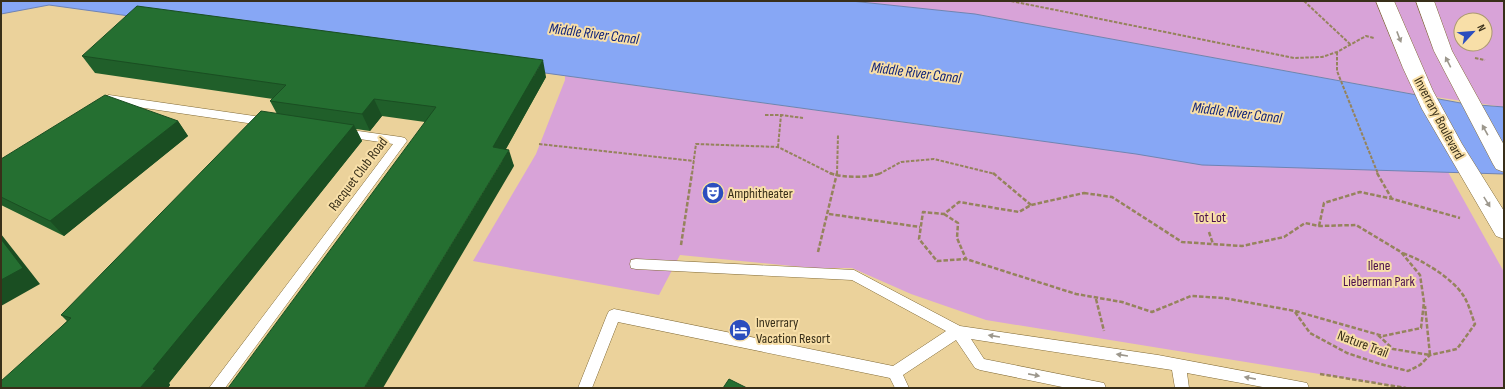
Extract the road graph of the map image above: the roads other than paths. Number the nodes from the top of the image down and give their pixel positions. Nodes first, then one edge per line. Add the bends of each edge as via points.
1 (1385, 1) edge
2 (1425, 1) edge
3 (96, 107) edge
4 (283, 124) edge
5 (330, 131) edge
6 (1504, 164) edge
7 (1504, 230) edge
8 (636, 264) dead end
9 (958, 331) junction
10 (1178, 365) junction
11 (895, 373) junction
12 (216, 388) edge
13 (585, 388) edge
14 (902, 388) edge
15 (1099, 388) edge
16 (1182, 388) edge
17 (1302, 388) edge

1 -> 7 street, Inverrary Boulevard via 1424,92
6 -> 2 street via 1443,51
3 - 4 lane via 109,99
5 - 12 lane, Racquet Club Road via 401,141
8 - 9 lane via 854,275
10 -> 9 lane
9 - 11 lane
9 -> 15 lane via 980,364
10 - 16 lane
17 -> 10 lane
11 - 13 lane via 614,314
11 - 14 lane

